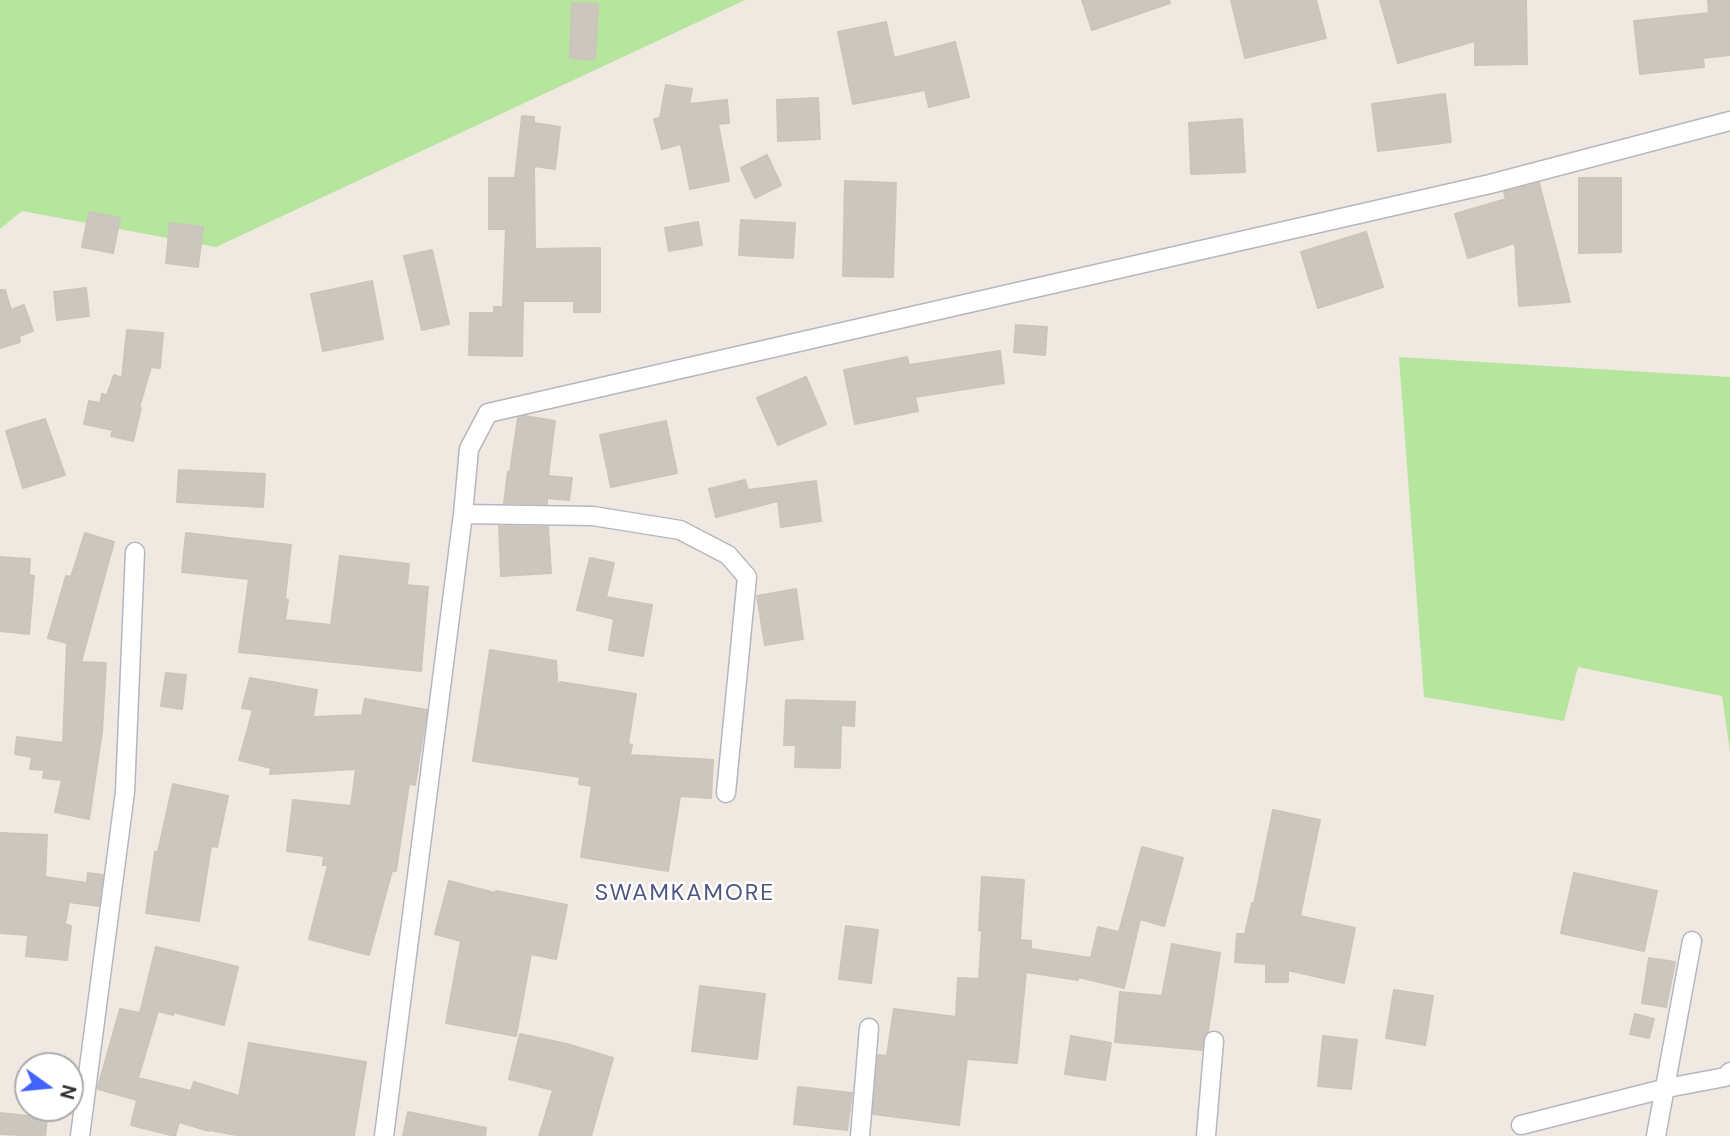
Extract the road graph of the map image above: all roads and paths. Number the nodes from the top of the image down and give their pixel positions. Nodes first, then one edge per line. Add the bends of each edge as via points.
1 (1730, 121) edge
2 (463, 514) junction
3 (135, 552) dead end
4 (726, 793) dead end
5 (1692, 941) dead end
6 (869, 1028) dead end
7 (1214, 1041) dead end
8 (1730, 1072) edge
9 (1667, 1088) junction
10 (1521, 1125) dead end
11 (80, 1136) edge
12 (384, 1136) edge
13 (860, 1136) edge
14 (1206, 1136) edge
15 (1657, 1136) edge

1 - 2 street via 1490,184 488,413 469,449
2 - 4 street via 593,516 680,530 728,555 747,577
2 - 12 street
3 - 11 street via 125,792
5 - 9 street
6 - 13 street
7 - 14 street
8 - 9 street via 1725,1077
9 - 10 street
9 - 15 street

